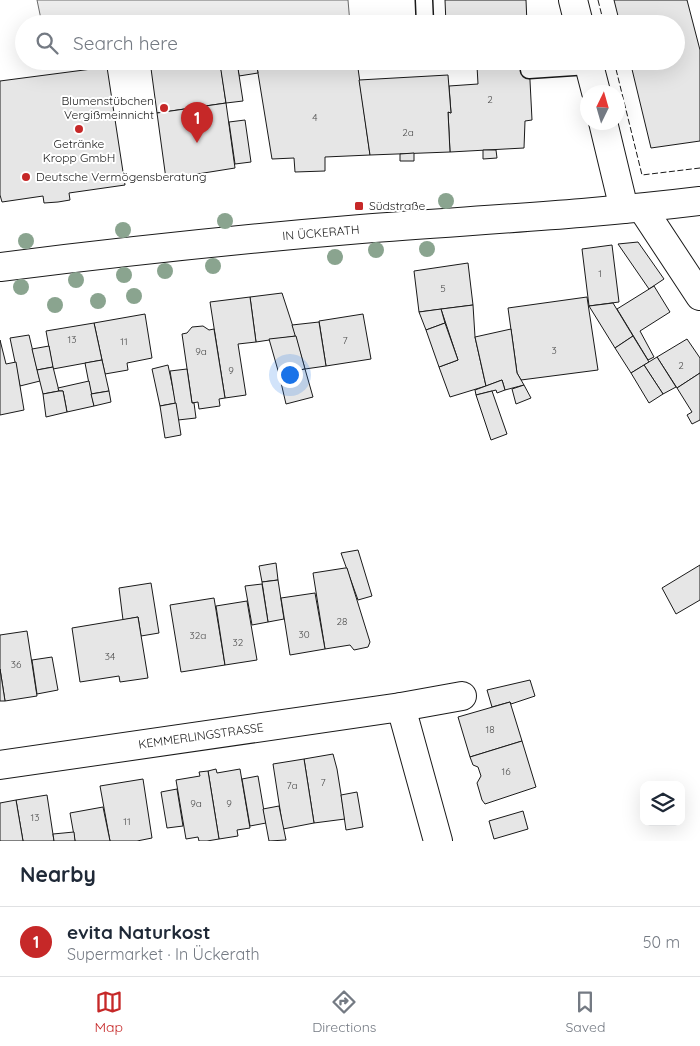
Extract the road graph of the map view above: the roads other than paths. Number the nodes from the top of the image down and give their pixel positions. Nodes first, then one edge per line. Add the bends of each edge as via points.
1 (424, 0) edge
2 (573, 0) edge
3 (425, 15) edge
4 (577, 15) edge
5 (590, 70) edge
6 (594, 85) edge
7 (606, 130) edge
8 (700, 201) edge
9 (633, 209) junction
10 (0, 267) edge
11 (700, 296) edge
12 (462, 696) dead end
13 (401, 707) junction
14 (0, 765) edge
15 (438, 841) edge

1 - 3 lane
2 - 4 street
5 - 6 street
7 - 9 street
8 - 9 street, IN ÜCKERATH
9 - 10 street, IN ÜCKERATH via 151,248
9 - 11 street
12 - 13 street, KEMMERLINGSTRASSE
13 - 14 street, KEMMERLINGSTRASSE
13 - 15 street

